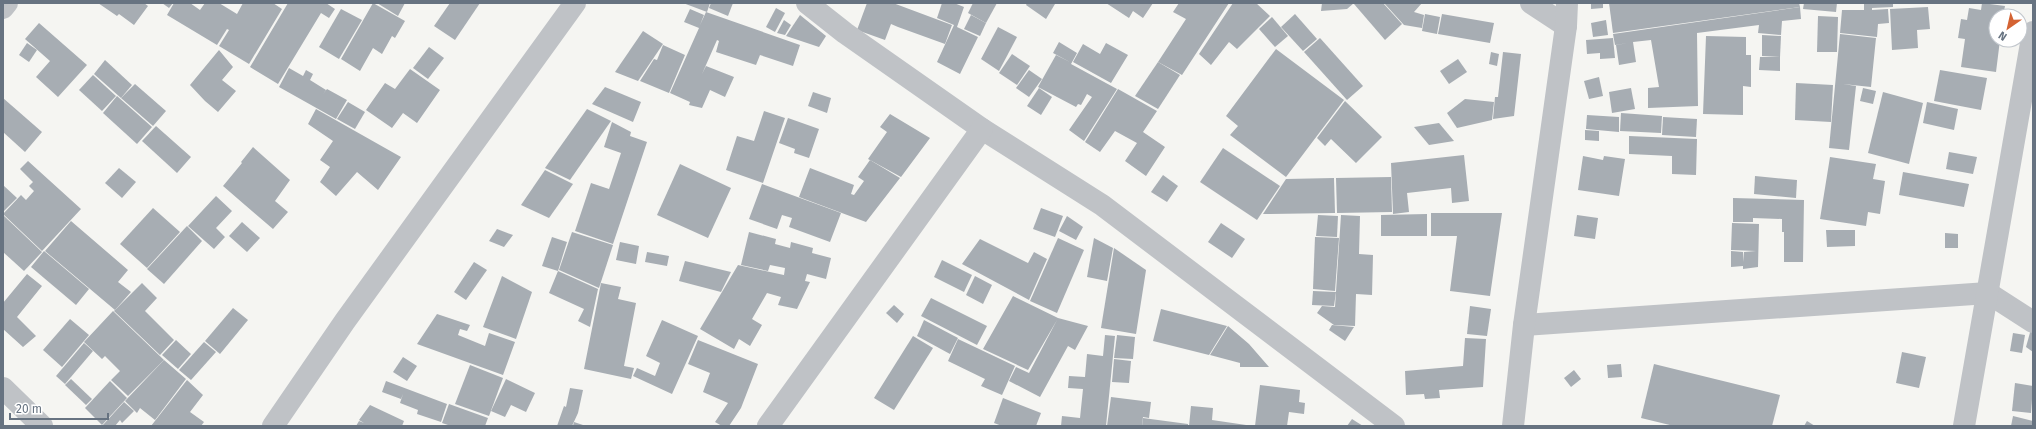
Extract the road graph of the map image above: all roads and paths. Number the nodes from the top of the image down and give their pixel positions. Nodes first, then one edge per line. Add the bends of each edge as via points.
1 (7, 3) edge
2 (575, 3) edge
3 (807, 3) edge
4 (1531, 3) edge
5 (1567, 3) edge
6 (3, 8) edge
7 (1566, 26) junction
8 (2033, 32) edge
9 (982, 129) junction
10 (1988, 293) junction
11 (2033, 322) edge
12 (1524, 326) junction
13 (3, 388) edge
14 (42, 426) edge
15 (272, 426) edge
16 (768, 426) edge
17 (1394, 426) edge
18 (1513, 426) edge
19 (1964, 426) edge

1 - 6 street
2 - 15 street
3 - 9 street via 845,33
4 - 7 street
5 - 7 street
7 - 12 street
8 - 10 street
9 - 16 street
9 - 17 street via 1102,206
10 - 11 street
10 - 12 street
10 - 19 street
12 - 18 street
13 - 14 street

